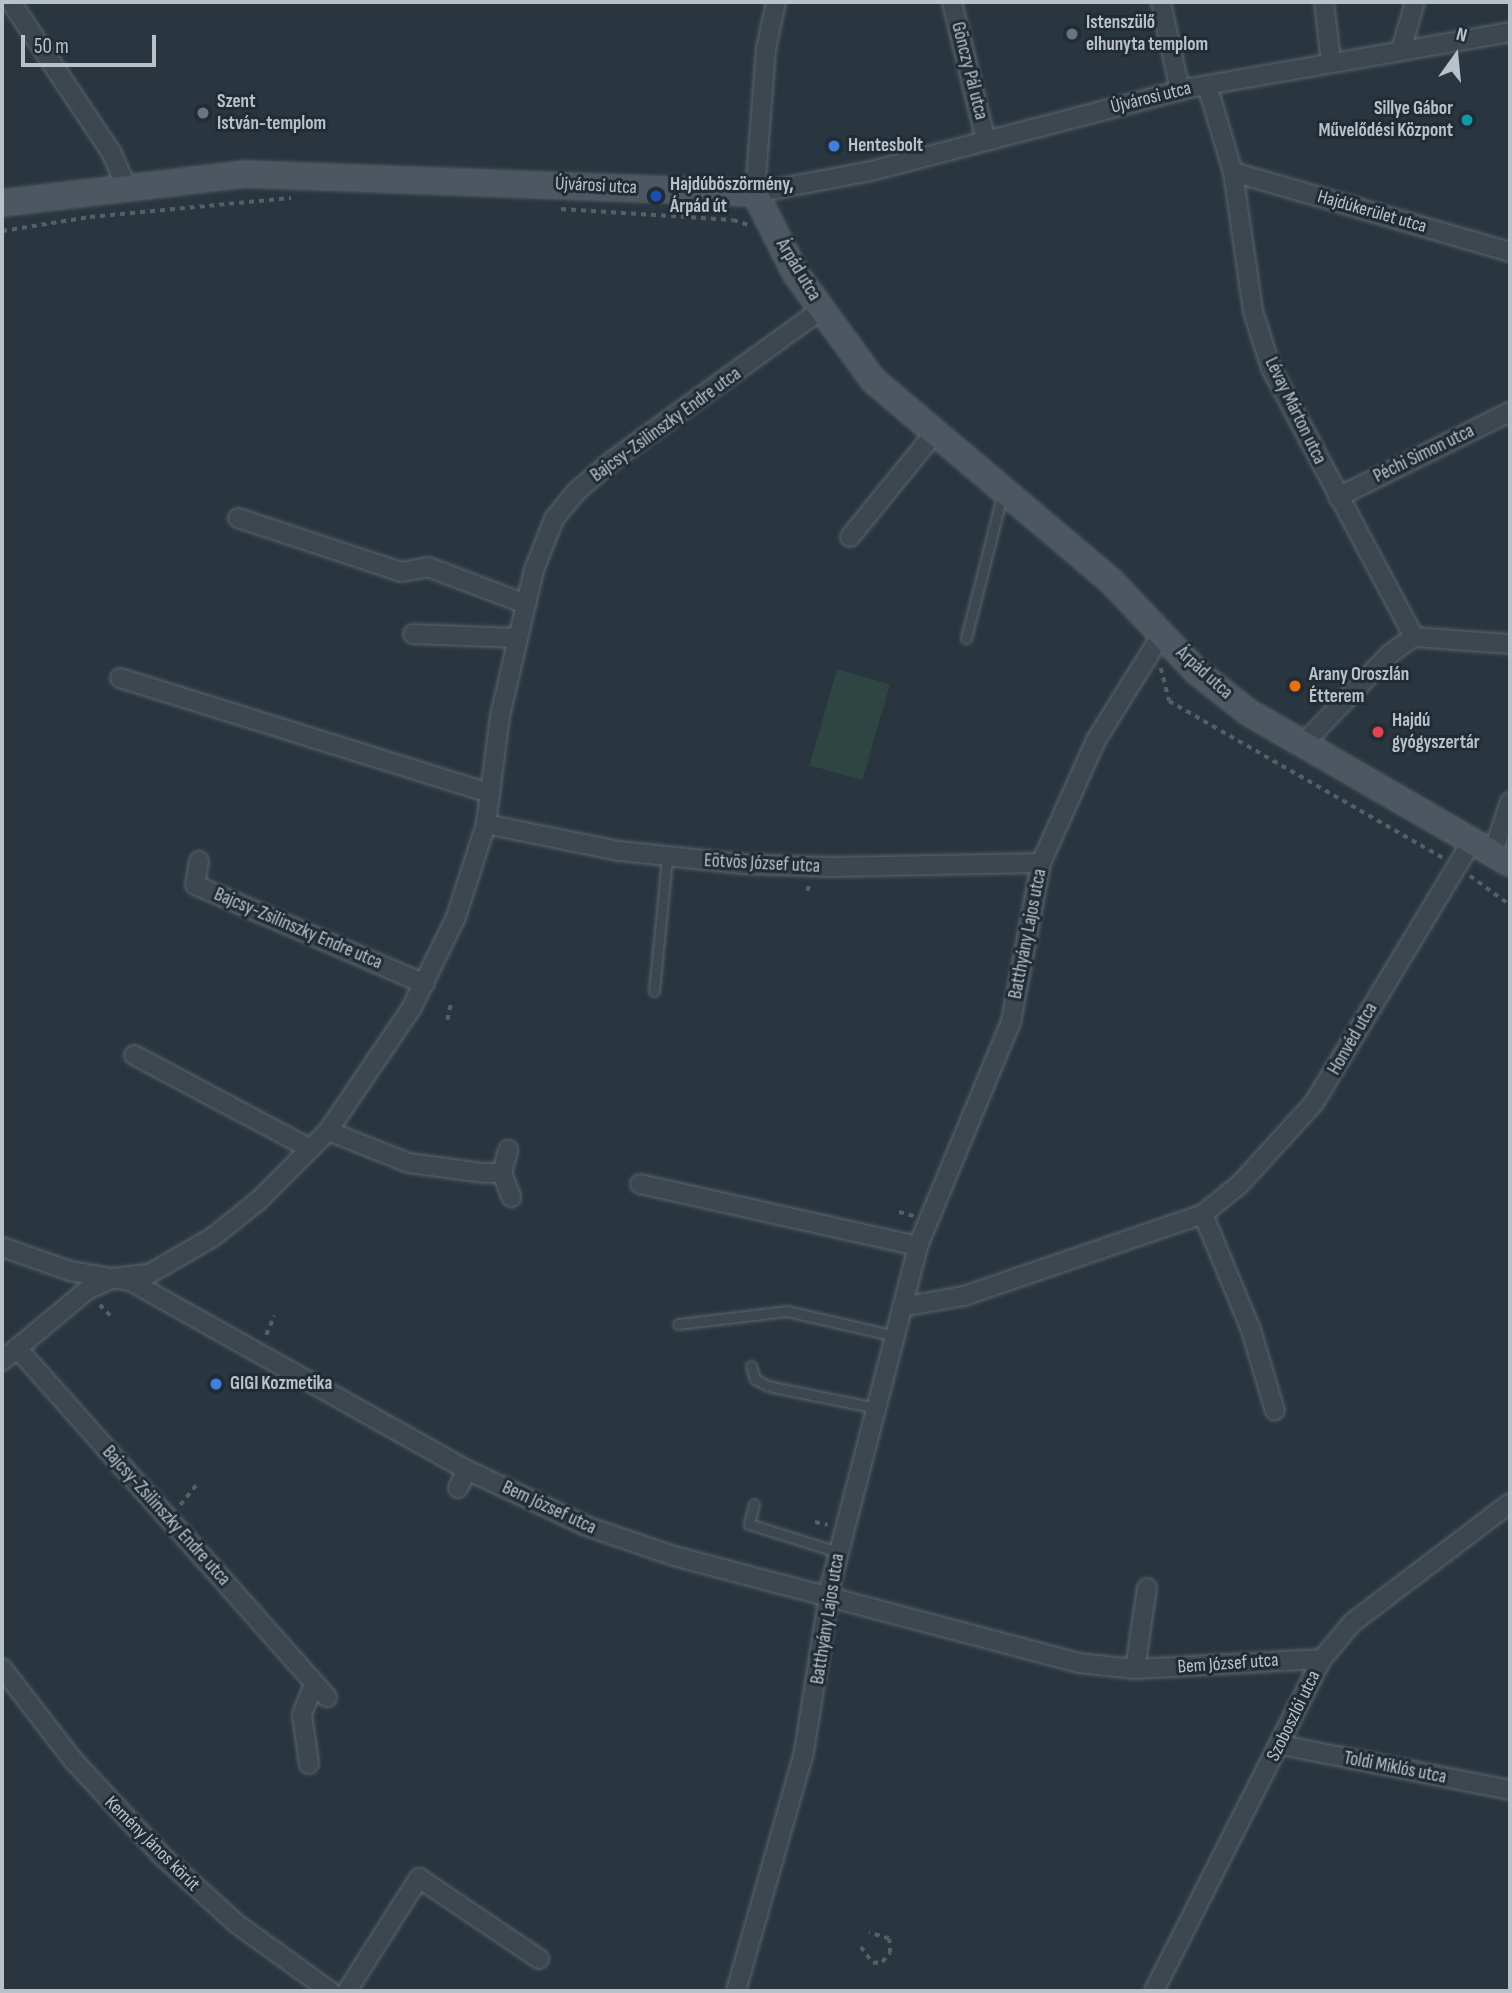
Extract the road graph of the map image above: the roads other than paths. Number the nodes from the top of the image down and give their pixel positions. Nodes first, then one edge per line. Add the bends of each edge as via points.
1 (11, 2) edge
2 (776, 2) edge
3 (952, 2) edge
4 (1161, 2) edge
5 (1324, 2) edge
6 (1415, 2) edge
7 (1510, 32) edge
8 (1401, 50) junction
9 (1331, 62) junction
10 (1207, 85) junction
11 (1180, 91) junction
12 (986, 141) junction
13 (1233, 172) junction
14 (127, 185) junction
15 (755, 193) junction
16 (2, 203) edge
17 (1510, 253) edge
18 (821, 309) junction
19 (1510, 412) edge
20 (936, 431) junction
21 (1005, 487) junction
22 (1338, 497) junction
23 (238, 518) dead end
24 (850, 537) dead end
25 (526, 604) junction
26 (413, 634) dead end
27 (1413, 637) junction
28 (518, 638) junction
29 (966, 638) dead end
30 (1158, 640) junction
31 (1510, 644) edge
32 (120, 678) dead end
33 (1303, 744) junction
34 (490, 793) junction
35 (1510, 802) edge
36 (486, 824) junction
37 (1492, 852) edge
38 (667, 858) junction
39 (199, 861) dead end
40 (1041, 863) junction
41 (425, 984) junction
42 (654, 990) dead end
43 (134, 1055) dead end
44 (328, 1130) junction
45 (311, 1149) junction
46 (508, 1150) dead end
47 (502, 1173) junction
48 (640, 1184) dead end
49 (511, 1197) dead end
50 (1203, 1213) junction
51 (918, 1246) junction
52 (2, 1247) edge
53 (114, 1278) junction
54 (902, 1307) junction
55 (678, 1324) dead end
56 (895, 1336) junction
57 (17, 1348) junction
58 (2, 1361) edge
59 (751, 1366) dead end
60 (876, 1408) junction
61 (1275, 1412) dead end
62 (467, 1470) junction
63 (458, 1488) dead end
64 (1510, 1503) edge
65 (754, 1504) dead end
66 (838, 1552) junction
67 (1147, 1588) dead end
68 (828, 1599) junction
69 (1322, 1659) junction
70 (2, 1668) edge
71 (1135, 1670) junction
72 (1280, 1745) junction
73 (309, 1764) dead end
74 (1510, 1790) edge
75 (539, 1959) dead end
76 (330, 1991) edge
77 (347, 1991) edge
78 (736, 1991) edge
79 (1154, 1991) edge

1 - 14 street via 111,152
2 - 15 street via 766,49
3 - 12 street, Gönczy Pál utca
4 - 11 street
5 - 9 street
6 - 8 street
7 - 8 street, Újvárosi utca
8 - 9 street, Újvárosi utca
9 - 10 street, Újvárosi utca
10 - 11 street, Újvárosi utca
10 - 13 street, Lévay Márton utca
11 - 12 street, Újvárosi utca
12 - 15 street, Újvárosi utca via 871,171
13 - 17 street, Hajdúkerület utca
13 - 22 street, Lévay Márton utca via 1253,311 1271,368
14 - 15 street, Újvárosi utca via 244,174
14 - 16 street, Újvárosi utca
15 - 18 street, Árpád utca via 796,274
18 - 20 street, Árpád utca via 873,380
18 - 25 street, Bajcsy-Zsilinszky Endre utca via 577,491 554,519
19 - 22 street, Péchi Simon utca
20 - 21 street, Árpád utca
20 - 24 street
21 - 29 lane
21 - 30 street, Árpád utca via 1111,580
22 - 27 street, Lévay Márton utca
23 - 25 street via 401,572 428,567
25 - 28 street, Bajcsy-Zsilinszky Endre utca
26 - 28 street
27 - 31 street
27 - 33 street via 1391,653
28 - 34 street, Bajcsy-Zsilinszky Endre utca via 500,716
30 - 33 street, Árpád utca via 1238,704
30 - 40 street, Batthyány Lajos utca via 1096,740
32 - 34 street
33 - 37 street, Árpád utca
34 - 36 street, Bajcsy-Zsilinszky Endre utca
35 - 37 street, Honvéd utca
36 - 38 street, Eötvös József utca
36 - 41 street, Bajcsy-Zsilinszky Endre utca via 456,918
37 - 50 street, Honvéd utca via 1456,866 1314,1103 1278,1148
38 - 40 street, Eötvös József utca via 831,867
38 - 42 lane
39 - 41 street, Bajcsy-Zsilinszky Endre utca via 195,885
40 - 51 street, Batthyány Lajos utca via 1011,1022
41 - 44 street, Bajcsy-Zsilinszky Endre utca
43 - 45 street
44 - 45 street, Bajcsy-Zsilinszky Endre utca
44 - 47 street via 409,1163
45 - 53 street, Bajcsy-Zsilinszky Endre utca via 213,1237 149,1274
46 - 47 street
47 - 49 street
48 - 51 street
50 - 54 street, Honvéd utca via 964,1296
50 - 61 street via 1251,1330
51 - 54 street, Batthyány Lajos utca
52 - 53 street, Bem József utca via 70,1271
53 - 57 street, Bajcsy-Zsilinszky Endre utca via 79,1295
53 - 62 street, Bem József utca via 168,1300
54 - 56 street, Batthyány Lajos utca
55 - 56 lane via 787,1311
56 - 60 street, Batthyány Lajos utca
57 - 58 street, Bajcsy-Zsilinszky Endre utca
57 - 73 street, Bajcsy-Zsilinszky Endre utca via 320,1691 302,1714
59 - 60 lane via 755,1378 768,1387
60 - 66 street, Batthyány Lajos utca
62 - 63 street
62 - 68 street, Bem József utca via 617,1538
64 - 69 street, Szoboszlói utca via 1371,1607
65 - 66 lane via 749,1524
66 - 68 street, Batthyány Lajos utca
67 - 71 street
68 - 71 street, Bem József utca via 1078,1663
68 - 78 street, Batthyány Lajos utca via 804,1752
69 - 71 street, Bem József utca
69 - 72 street, Szoboszlói utca
70 - 76 street, Kemény János körút via 73,1760 162,1856 237,1924
72 - 74 street, Toldi Miklós utca
72 - 79 street, Szoboszlói utca
75 - 77 street via 419,1878

